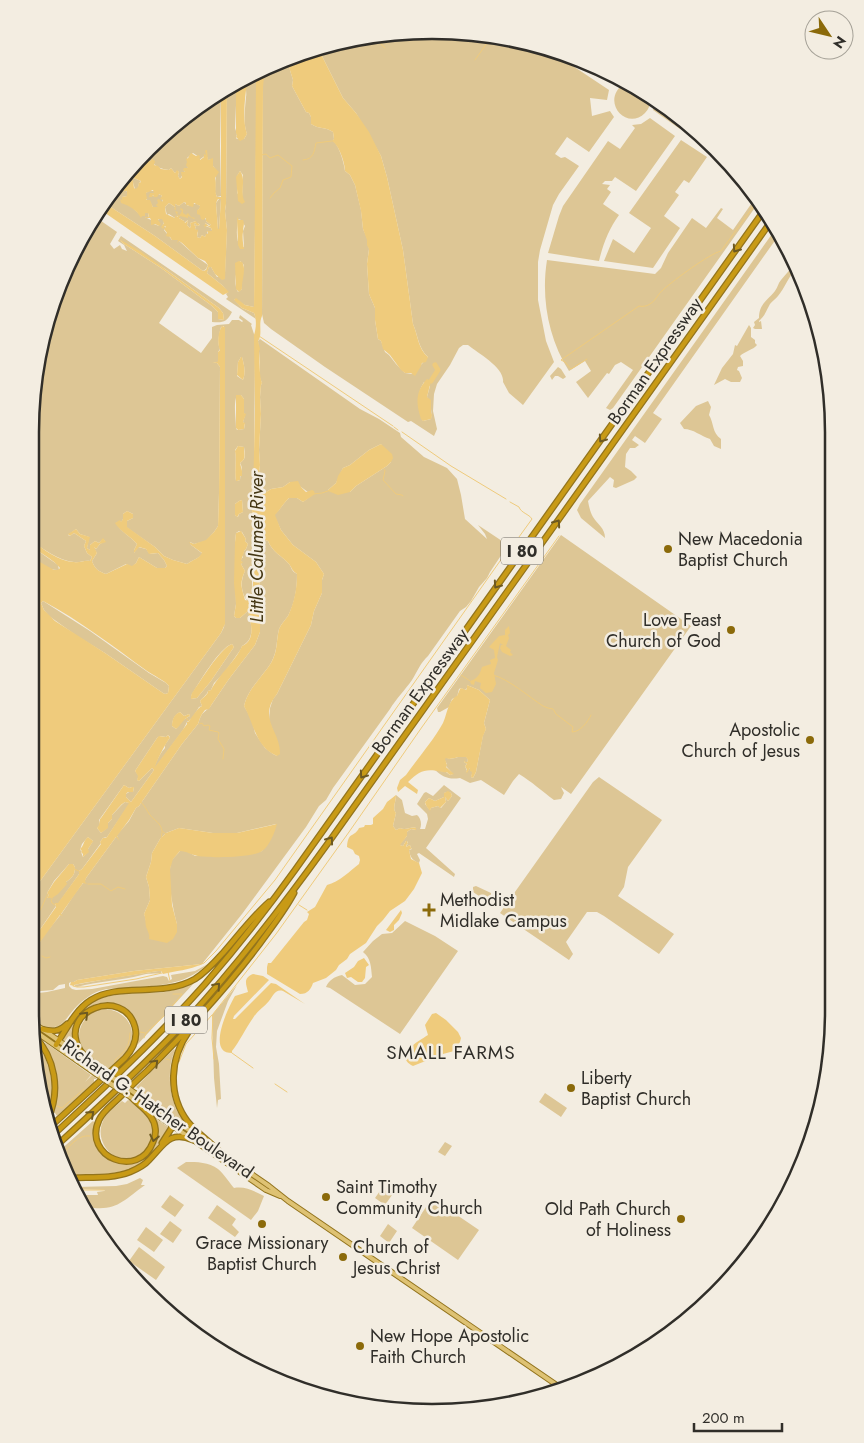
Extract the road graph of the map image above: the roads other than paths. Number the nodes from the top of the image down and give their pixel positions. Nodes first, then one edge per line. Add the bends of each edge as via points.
1 (760, 216) edge
2 (767, 227) edge
3 (302, 880) junction
4 (279, 892) junction
5 (200, 1016) junction
6 (73, 1018) junction
7 (42, 1029) joint
8 (40, 1034) edge
9 (57, 1043) junction
10 (41, 1045) edge
11 (100, 1069) junction
12 (132, 1098) junction
13 (51, 1110) edge
14 (55, 1122) edge
15 (175, 1124) junction
16 (58, 1131) edge
17 (193, 1140) junction
18 (61, 1141) edge
19 (219, 1151) junction
20 (155, 1153) junction
21 (76, 1178) edge
22 (282, 1198) junction
23 (555, 1384) edge

1 -> 4 highway, Borman Expressway / I 80
3 -> 2 highway, Borman Expressway / I 80
3 - 5 highway via 267,934
18 -> 3 highway, Borman Expressway / I 80 via 184,1022 246,952
4 - 6 highway via 212,966 196,978 177,987 99,996 90,1000
4 - 16 highway, Borman Expressway / I 80 via 177,1015
12 -> 5 highway via 152,1118 155,1138 143,1156 130,1161 117,1160 105,1154 97,1141 102,1115
5 - 19 highway via 179,1047 174,1091 187,1121
6 - 7 highway via 56,1031
6 - 9 highway
7 - 9 main road, Richard G. Hatcher Boulevard
8 - 9 main road, Richard G. Hatcher Boulevard
9 - 11 main road, Richard G. Hatcher Boulevard
9 - 12 main road, Richard G. Hatcher Boulevard, bridge
10 - 13 highway via 54,1075
11 -> 14 highway via 79,1048 76,1029 84,1014 92,1008 109,1005 122,1010 132,1020 136,1032 133,1047
11 - 15 main road, Richard G. Hatcher Boulevard, bridge
12 - 15 main road, Richard G. Hatcher Boulevard
15 - 17 main road, Richard G. Hatcher Boulevard
15 - 19 main road, Richard G. Hatcher Boulevard
15 - 20 highway
17 - 20 highway via 184,1136 169,1139
17 - 22 main road, Richard G. Hatcher Boulevard
19 - 22 main road, Richard G. Hatcher Boulevard
20 - 21 highway via 144,1165 128,1173
22 - 23 main road, Richard G. Hatcher Boulevard

